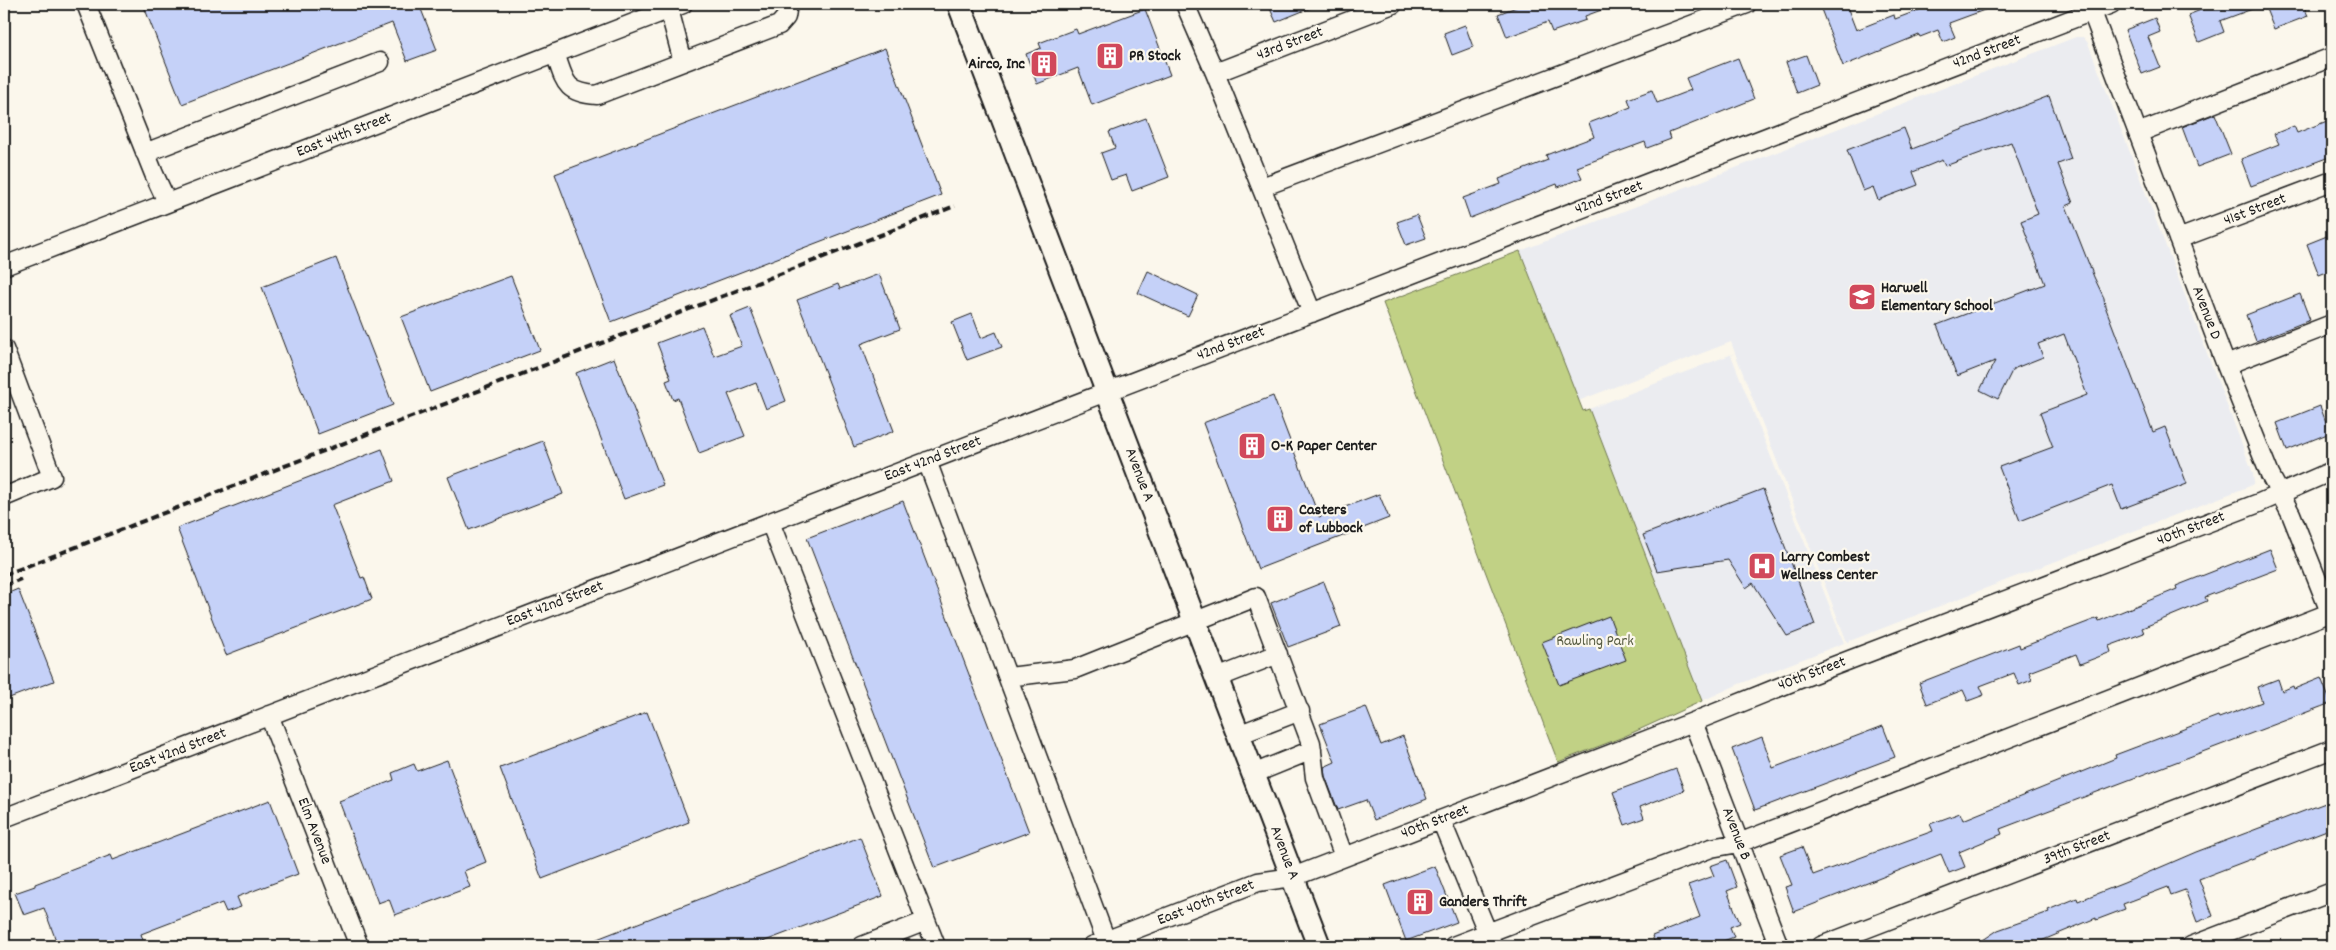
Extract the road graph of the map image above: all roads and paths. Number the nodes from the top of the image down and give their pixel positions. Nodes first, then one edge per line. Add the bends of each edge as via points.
1 (86, 4) edge
2 (788, 4) edge
3 (959, 4) edge
4 (1185, 4) edge
5 (1393, 4) edge
6 (1747, 4) edge
7 (2111, 4) edge
8 (676, 7) edge
9 (2091, 7) edge
10 (555, 53) junction
11 (2332, 57) edge
12 (380, 62) dead end
13 (683, 62) junction
14 (1215, 73) junction
15 (2138, 133) junction
16 (145, 153) junction
17 (2332, 181) edge
18 (1262, 188) junction
19 (167, 202) junction
20 (2178, 240) junction
21 (4, 266) edge
22 (1312, 313) junction
23 (2332, 324) edge
24 (4, 350) edge
25 (2226, 365) junction
26 (1107, 392) junction
27 (927, 461) junction
28 (2332, 472) edge
29 (2279, 493) junction
30 (4, 497) edge
31 (770, 522) junction
32 (2332, 614) edge
33 (1195, 621) junction
34 (1278, 654) junction
35 (1008, 677) junction
36 (1217, 678) junction
37 (1300, 711) junction
38 (269, 715) junction
39 (1693, 722) junction
40 (1238, 735) junction
41 (2332, 749) edge
42 (1312, 750) junction
43 (1253, 774) junction
44 (4, 818) edge
45 (1441, 820) junction
46 (1739, 843) junction
47 (1344, 857) junction
48 (1293, 877) junction
49 (2332, 892) edge
50 (926, 922) junction
51 (1491, 939) edge
52 (1102, 944) edge
53 (358, 946) edge
54 (862, 946) edge
55 (936, 946) edge
56 (1318, 946) edge
57 (1453, 946) edge
58 (1779, 946) edge
59 (1821, 946) edge
60 (2191, 946) edge

1 - 16 street
2 - 13 street via 786,17 779,24
3 - 26 main road, Avenue A
4 - 14 street
5 - 14 street, 43rd Street
6 - 18 street
7 - 9 street, 42nd Street
8 - 10 street, East 44th Street
8 - 13 street
9 - 15 street, Avenue D
9 - 22 street, 42nd Street
10 - 13 street via 567,85 580,94 597,95
10 - 19 street, East 44th Street
11 - 15 street
12 - 16 street
14 - 18 street
15 - 20 street, Avenue D
16 - 19 street
17 - 20 street, 41st Street
18 - 22 street
19 - 21 street, East 44th Street
20 - 25 street, Avenue D
22 - 26 street, 42nd Street
23 - 25 street
24 - 30 street via 52,477
25 - 29 street, Avenue D
26 - 27 street, East 42nd Street
26 - 33 main road, Avenue A
27 - 31 street, East 42nd Street
27 - 35 street
28 - 29 street, 40th Street
29 - 32 street, Avenue D via 2291,514
29 - 39 street, 40th Street
31 - 38 street, East 42nd Street
31 - 50 street
32 - 46 street
33 - 34 street via 1256,597
33 - 35 street via 1075,669
33 - 36 main road, Avenue A
34 - 36 street
34 - 37 street
35 - 52 street
36 - 40 main road, Avenue A
37 - 40 street
37 - 42 street
38 - 44 street, East 42nd Street
38 - 53 street, Elm Avenue
39 - 45 street, 40th Street
39 - 46 street, Avenue B
40 - 43 main road, Avenue A
41 - 59 street, 39th Street
42 - 43 street
42 - 47 street via 1315,778
43 - 48 main road, Avenue A
45 - 47 street, 40th Street
45 - 51 street
46 - 51 street via 1711,848
46 - 58 street, Avenue B
47 - 48 street, 40th Street
48 - 52 street, East 40th Street via 1258,882
48 - 56 main road, Avenue A
49 - 60 street
50 - 54 street
50 - 55 street
51 - 57 street

